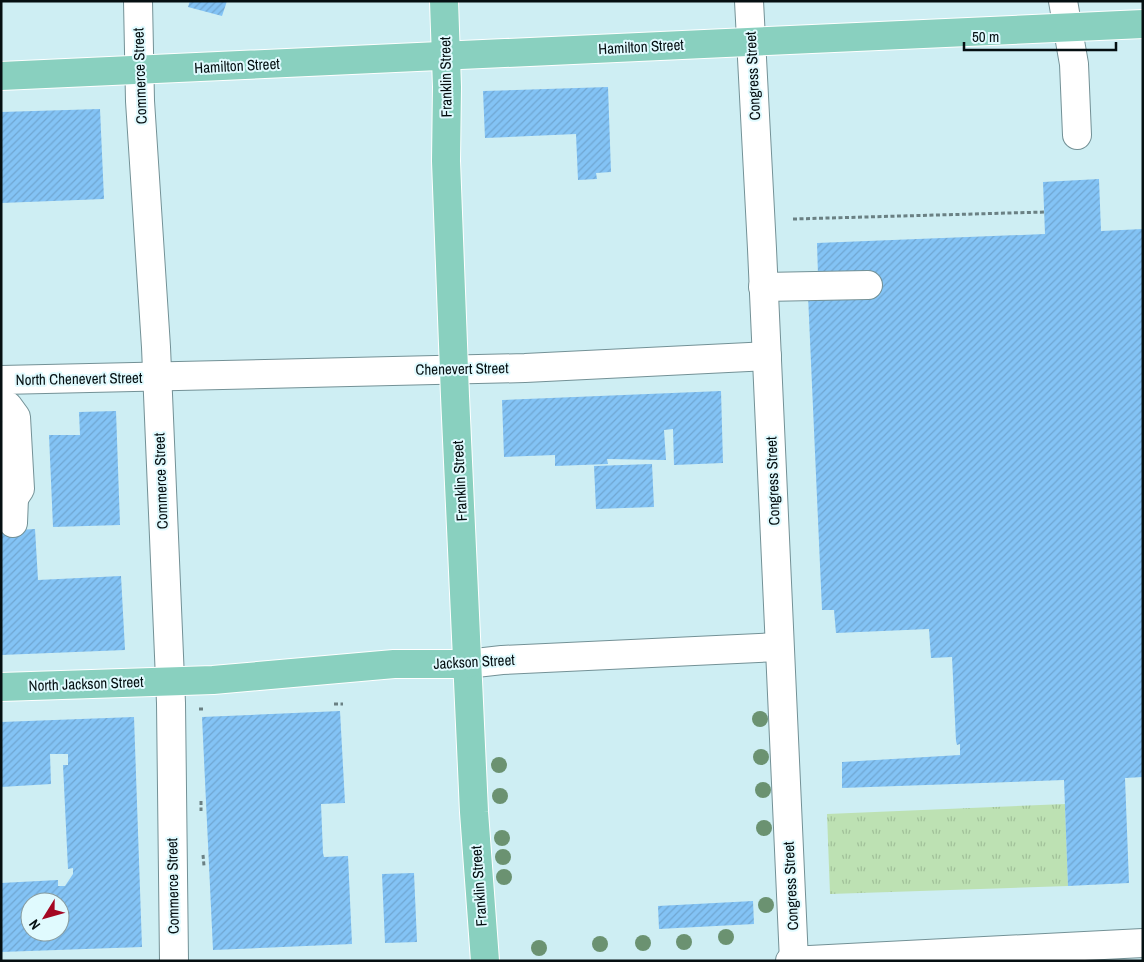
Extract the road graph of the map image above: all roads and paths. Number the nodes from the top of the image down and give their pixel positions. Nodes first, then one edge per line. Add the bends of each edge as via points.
1 (138, 1) edge
2 (444, 1) edge
3 (749, 1) edge
4 (1066, 14) edge
5 (1143, 24) edge
6 (750, 42) junction
7 (446, 56) junction
8 (140, 71) junction
9 (1, 76) edge
10 (1077, 135) dead end
11 (1045, 212) dead end
12 (793, 219) dead end
13 (868, 284) dead end
14 (763, 288) junction
15 (767, 356) junction
16 (454, 369) junction
17 (157, 377) junction
18 (4, 398) edge
19 (1, 436) edge
20 (779, 647) junction
21 (467, 664) junction
22 (170, 681) junction
23 (1, 687) edge
24 (334, 704) dead end
25 (343, 704) dead end
26 (199, 709) dead end
27 (205, 709) dead end
28 (200, 801) dead end
29 (201, 810) dead end
30 (203, 855) dead end
31 (204, 866) dead end
32 (1143, 943) edge
33 (1100, 953) edge
34 (174, 961) edge
35 (485, 961) edge
36 (790, 961) edge
37 (794, 961) edge

1 - 8 street, Commerce Street
2 - 7 main road, Franklin Street
3 - 6 street, Congress Street
4 - 5 main road, Hamilton Street
4 - 6 main road, Hamilton Street
4 - 10 street via 1074,64
6 - 7 main road, Hamilton Street
6 - 14 street, Congress Street
7 - 8 main road, Hamilton Street
7 - 16 main road, Franklin Street via 446,161
8 - 9 main road, Hamilton Street
8 - 17 street, Commerce Street
11 - 12 path
13 - 14 street
14 - 15 street, Congress Street
15 - 16 street, Chenevert Street
15 - 20 street, Congress Street
16 - 17 street, Chenevert Street
16 - 21 main road, Franklin Street
17 - 18 street, North Chenevert Street
17 - 22 street, Commerce Street
18 - 19 street via 16,417 20,489 13,510
20 - 21 street, Jackson Street
20 - 37 street, Congress Street
21 - 22 main road, Jackson Street via 394,664
21 - 35 main road, Franklin Street
22 - 23 main road, North Jackson Street
22 - 34 street, Commerce Street
24 - 25 path
26 - 27 path
28 - 29 path
30 - 31 path
32 - 33 street
33 - 37 street
36 - 37 street

